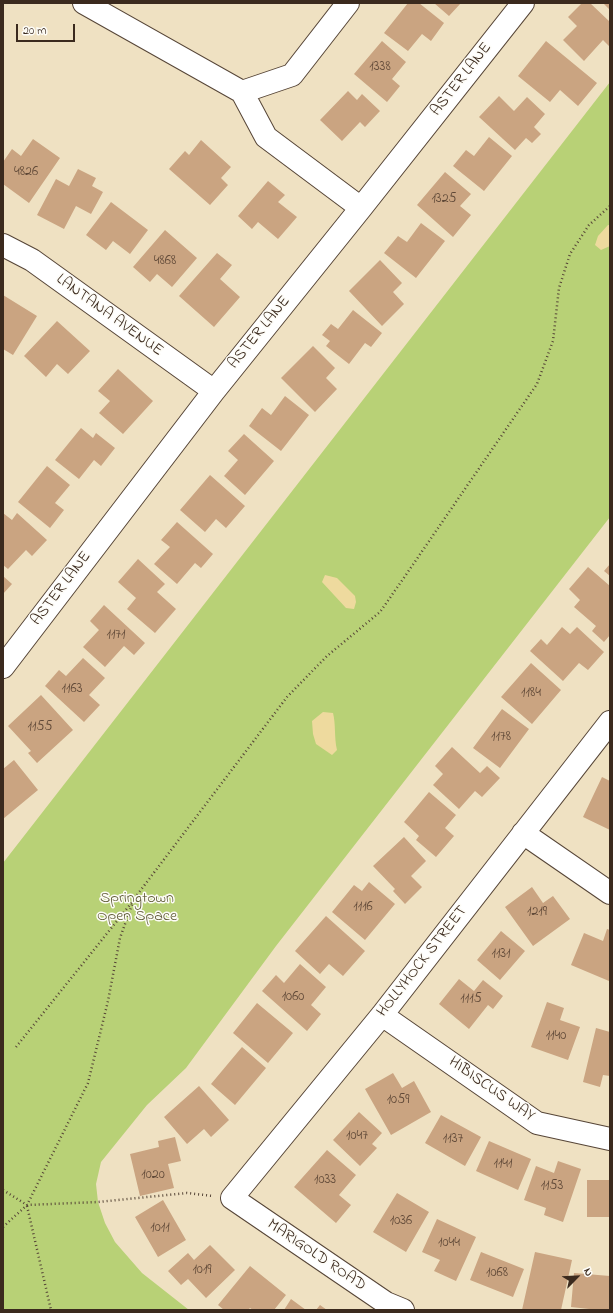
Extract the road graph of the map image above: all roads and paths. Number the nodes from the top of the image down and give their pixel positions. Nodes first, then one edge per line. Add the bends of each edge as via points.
1 (84, 3) edge
2 (348, 3) edge
3 (523, 3) edge
4 (242, 92) junction
5 (610, 206) edge
6 (361, 208) junction
7 (3, 245) edge
8 (214, 391) junction
9 (3, 667) edge
10 (610, 722) edge
11 (523, 833) junction
12 (610, 893) edge
13 (134, 899) junction
14 (382, 1015) junction
15 (16, 1047) dead end
16 (610, 1138) edge
17 (3, 1190) edge
18 (232, 1198) junction
19 (26, 1205) junction
20 (3, 1227) edge
21 (52, 1310) edge
22 (403, 1310) edge

1 - 4 street
2 - 4 street via 292,75
3 - 6 street, ASTER LANE
4 - 6 street via 266,137
5 - 13 path via 589,225 570,254 559,288 553,341 536,384 401,582 380,612 327,656 288,697
6 - 8 street, ASTER LANE
7 - 8 street, LANTANA AVENUE via 32,260
8 - 9 street, ASTER LANE
10 - 11 street, HOLLYHOCK STREET
11 - 12 street
11 - 14 street, HOLLYHOCK STREET
13 - 15 path
13 - 19 path via 120,938 88,1083
14 - 16 street, HIBISCUS WAY via 537,1123
14 - 18 street, HOLLYHOCK STREET
17 - 19 path
18 - 19 path via 187,1193 98,1202
18 - 22 street, MARIGOLD ROAD via 386,1303
19 - 20 path
19 - 21 path

